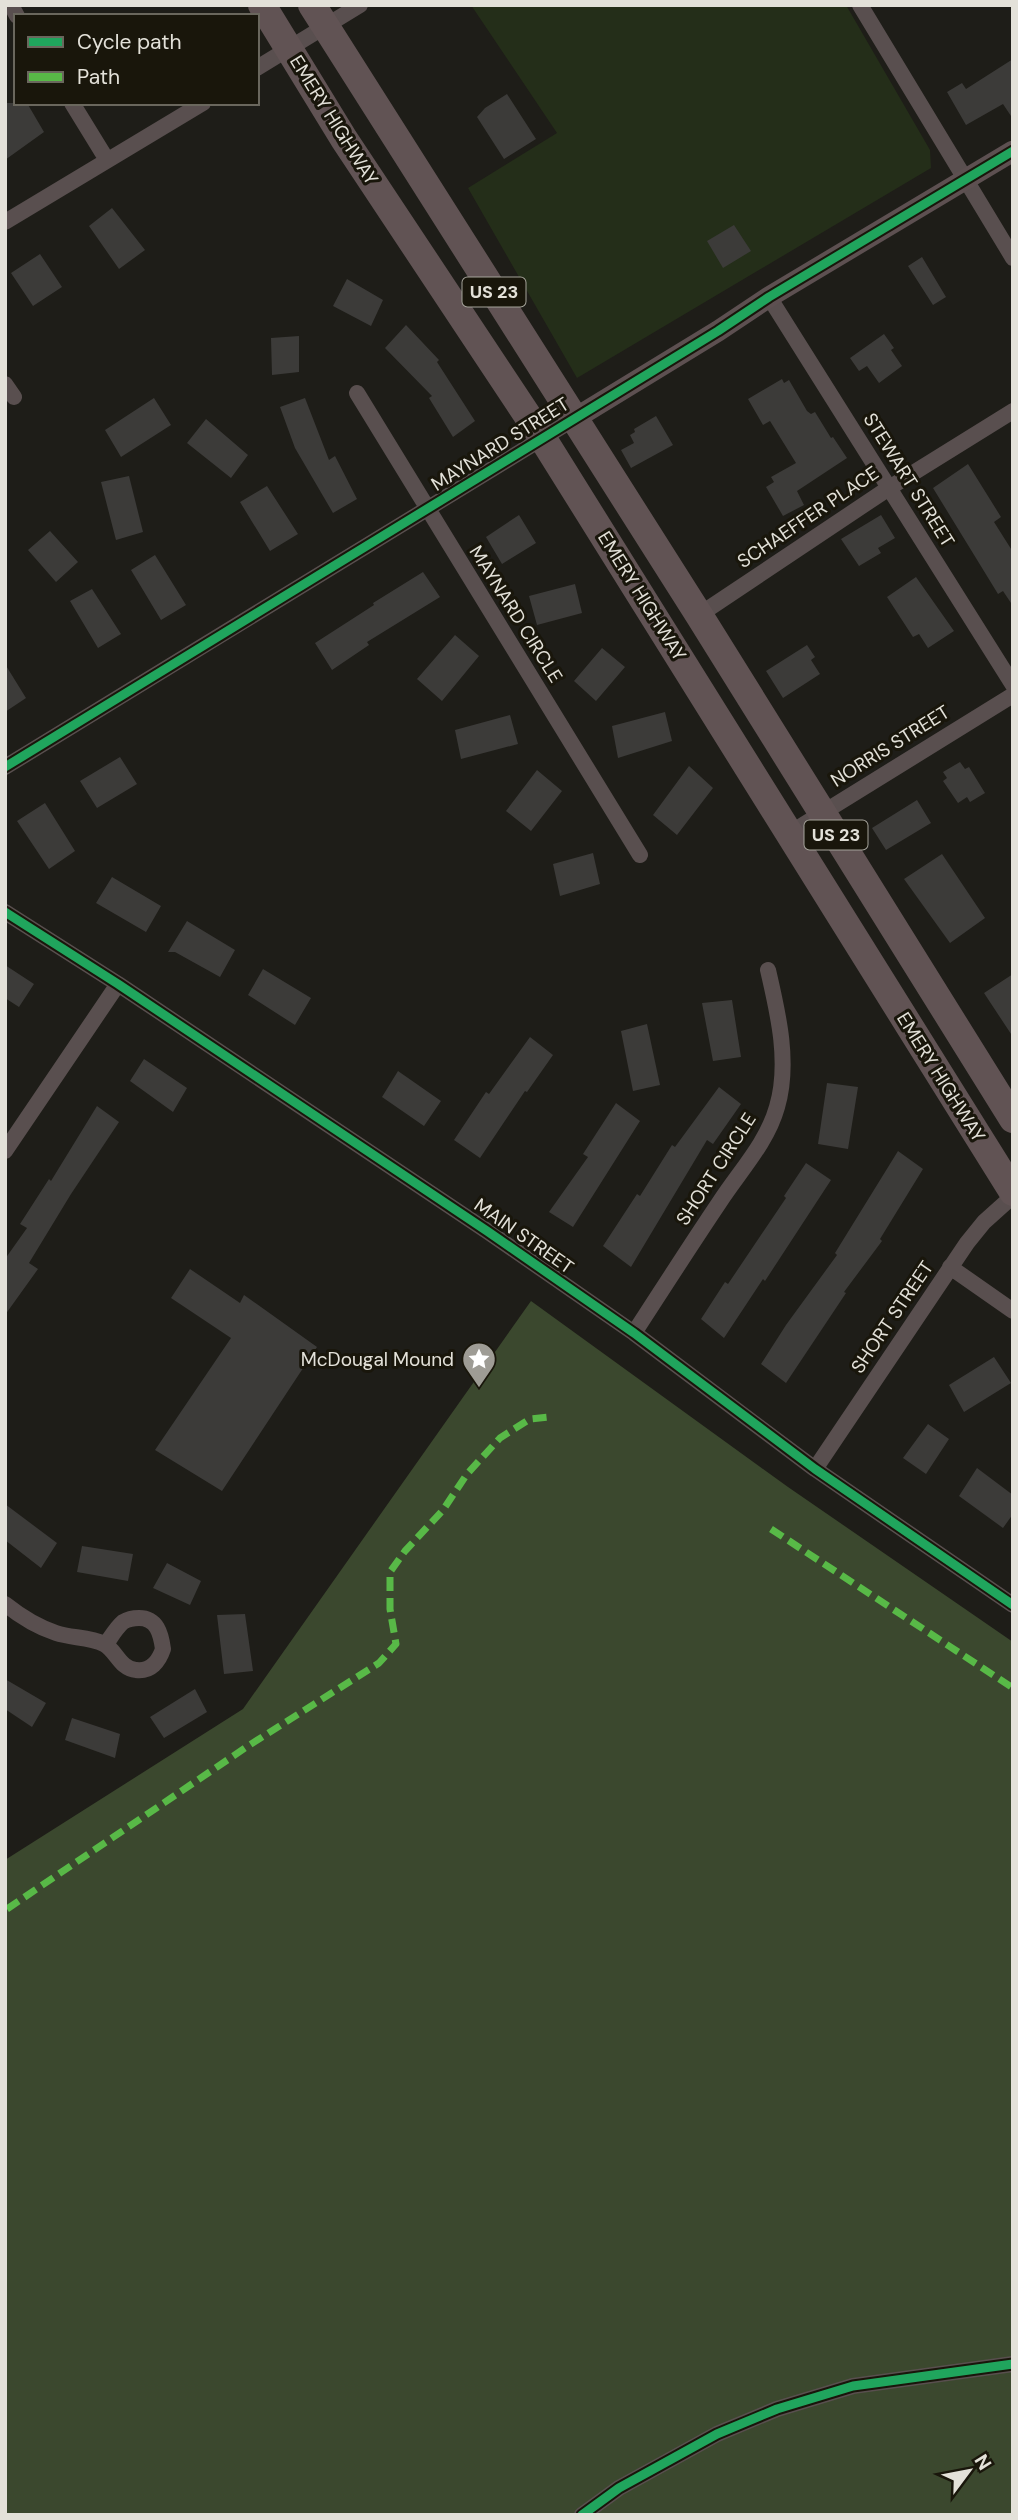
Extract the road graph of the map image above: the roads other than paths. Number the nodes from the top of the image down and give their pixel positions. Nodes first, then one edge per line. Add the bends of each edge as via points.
1 (261, 5) edge
2 (360, 5) edge
3 (860, 5) edge
4 (319, 16) edge
5 (289, 49) junction
6 (259, 67) edge
7 (73, 105) edge
8 (200, 105) edge
9 (1013, 151) edge
10 (107, 160) junction
11 (966, 180) junction
12 (5, 222) edge
13 (1013, 258) edge
14 (769, 297) junction
15 (357, 393) dead end
16 (1013, 411) edge
17 (574, 419) junction
18 (543, 439) junction
19 (889, 488) junction
20 (427, 509) junction
21 (699, 615) junction
22 (1013, 685) edge
23 (1013, 695) edge
24 (5, 767) edge
25 (822, 812) junction
26 (790, 833) junction
27 (640, 855) dead end
28 (5, 912) edge
29 (768, 970) dead end
30 (118, 984) junction
31 (1013, 1119) edge
32 (5, 1152) edge
33 (1013, 1194) edge
34 (950, 1267) junction
35 (1013, 1311) edge
36 (634, 1334) junction
37 (815, 1469) junction
38 (5, 1604) edge
39 (1013, 1605) edge
40 (106, 1644) dead end
41 (1013, 2364) edge
42 (582, 2515) edge

1 - 5 highway, EMERY HIGHWAY / US 23
2 - 4 street
3 - 11 street
4 - 5 street
4 - 17 highway, EMERY HIGHWAY / US 23
5 - 6 street
5 - 18 highway, EMERY HIGHWAY / US 23
7 - 10 street
8 - 10 street
9 - 11 street, MAYNARD STREET
10 - 12 street
11 - 13 street
11 - 14 street, MAYNARD STREET
14 - 17 street, MAYNARD STREET
14 - 19 street, STEWART STREET
15 - 20 street, MAYNARD CIRCLE
16 - 19 street, SCHAEFFER PLACE
17 - 18 street, MAYNARD STREET
17 - 21 highway, EMERY HIGHWAY / US 23
18 - 20 street, MAYNARD STREET
18 - 26 highway, EMERY HIGHWAY / US 23
19 - 21 street, SCHAEFFER PLACE
19 - 22 street, STEWART STREET
20 - 24 street, MAYNARD STREET
20 - 27 street, MAYNARD CIRCLE
21 - 25 highway, EMERY HIGHWAY / US 23
23 - 25 street, NORRIS STREET
25 - 26 street, NORRIS STREET
25 - 31 highway, EMERY HIGHWAY / US 23
26 - 33 highway, EMERY HIGHWAY / US 23
28 - 30 street, MAIN STREET
29 - 36 street, SHORT CIRCLE via 780,1018 781,1059 781,1088 769,1131
30 - 32 street
30 - 36 street, MAIN STREET
33 - 34 street, SHORT STREET via 984,1222
34 - 35 street
34 - 37 street, SHORT STREET
36 - 37 street, MAIN STREET
37 - 39 street, MAIN STREET
38 - 40 street via 55,1633
41 - 42 street via 853,2386 777,2409 717,2434 618,2488

